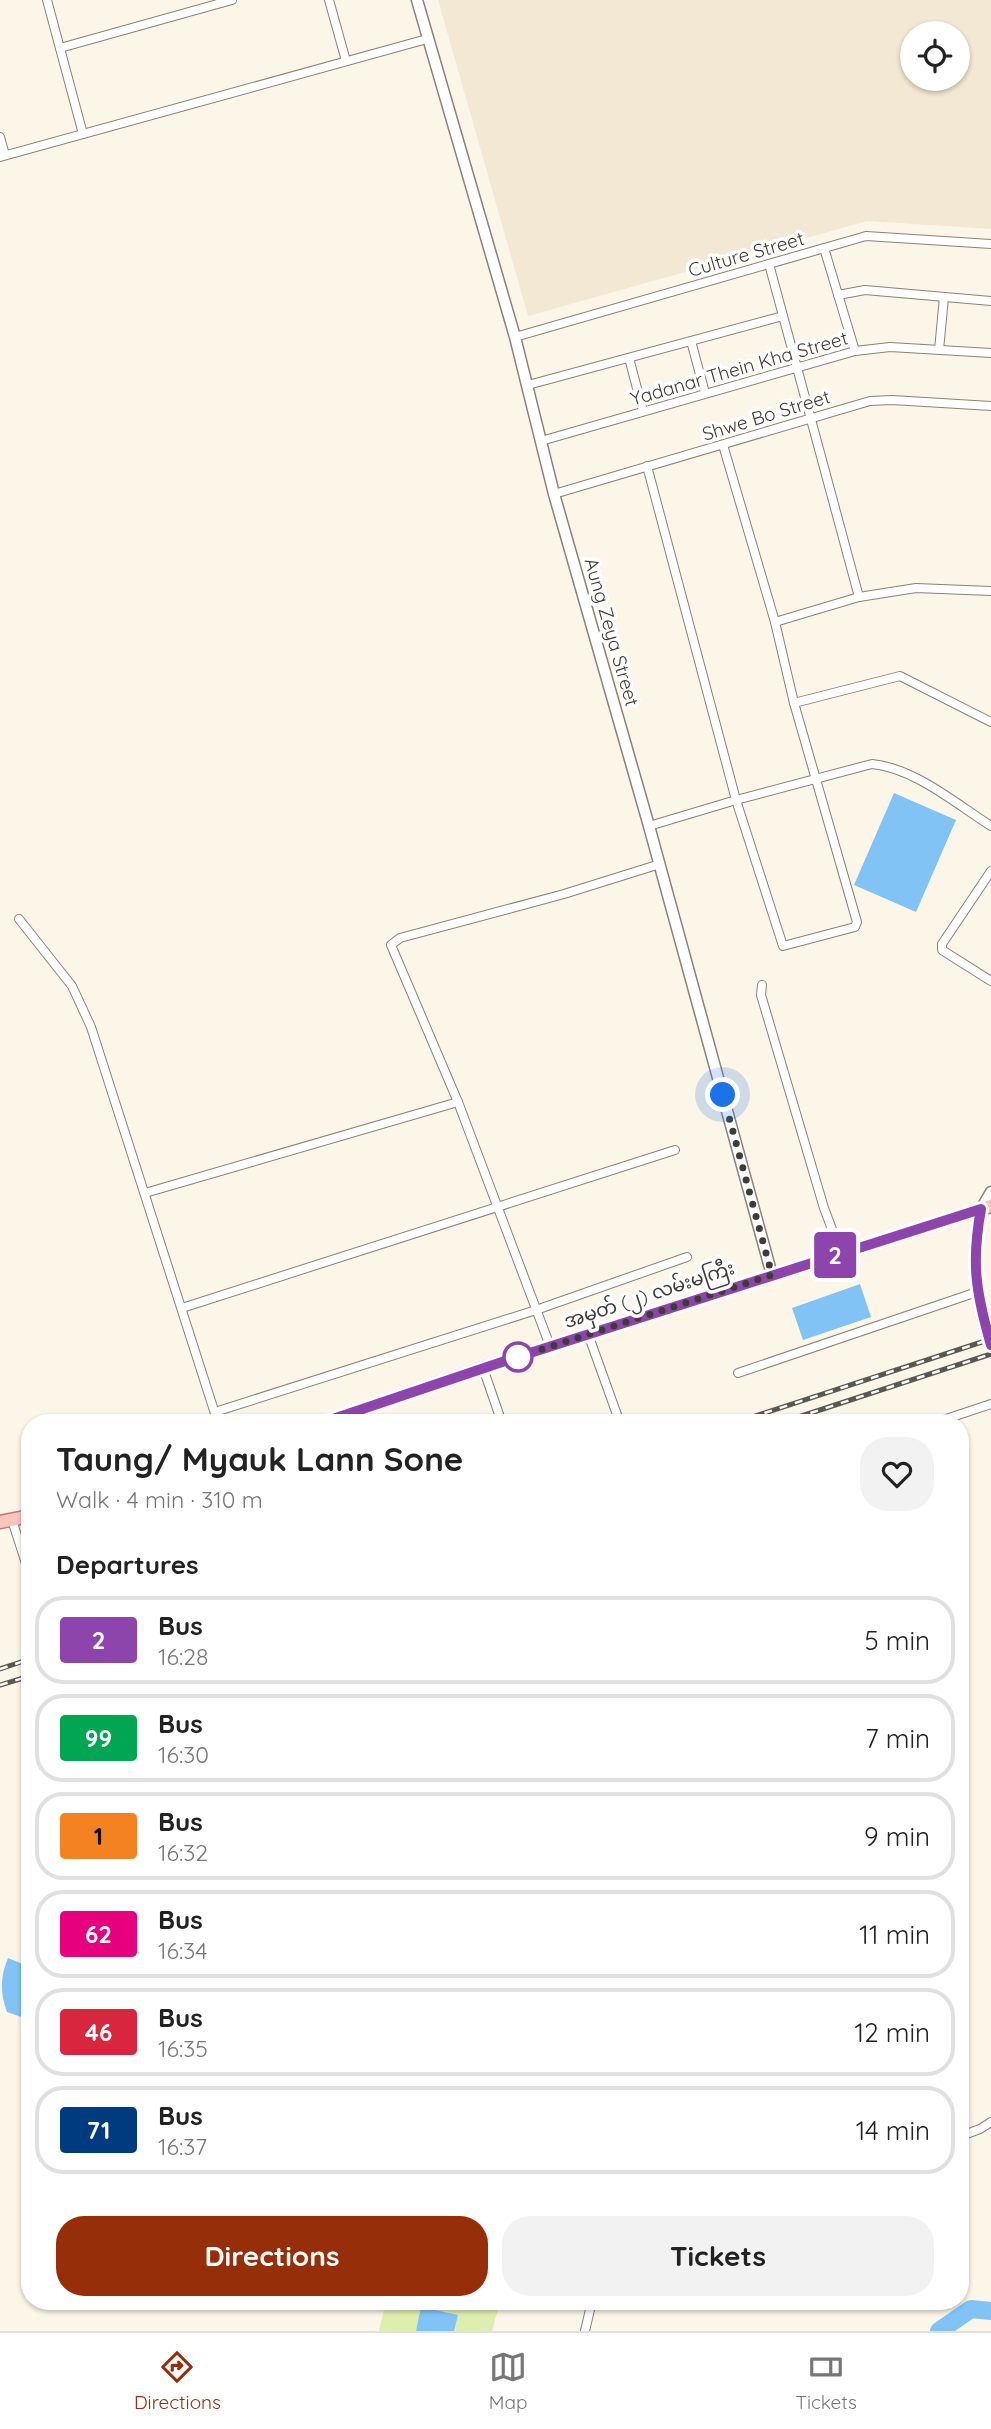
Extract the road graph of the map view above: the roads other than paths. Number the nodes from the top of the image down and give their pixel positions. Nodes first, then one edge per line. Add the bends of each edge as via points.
1 (47, 0) edge
2 (232, 0) edge
3 (329, 0) edge
4 (417, 0) edge
5 (427, 39) junction
6 (60, 48) junction
7 (346, 61) junction
8 (83, 134) junction
9 (0, 137) edge
10 (2, 156) edge
11 (991, 244) edge
12 (824, 248) junction
13 (769, 264) junction
14 (838, 295) junction
15 (944, 297) junction
16 (991, 301) edge
17 (783, 316) junction
18 (515, 337) junction
19 (691, 341) junction
20 (939, 350) junction
21 (855, 351) junction
22 (991, 353) edge
23 (629, 358) junction
24 (796, 367) junction
25 (528, 386) junction
26 (705, 393) junction
27 (991, 407) edge
28 (643, 411) junction
29 (810, 418) junction
30 (541, 441) junction
31 (723, 445) junction
32 (647, 467) junction
33 (554, 494) junction
34 (991, 592) edge
35 (859, 597) junction
36 (775, 622) junction
37 (793, 703) junction
38 (991, 722) edge
39 (815, 778) junction
40 (736, 800) junction
41 (649, 826) junction
42 (991, 826) edge
43 (660, 864) junction
44 (991, 871) edge
45 (19, 919) dead end
46 (991, 981) edge
47 (762, 985) dead end
48 (458, 1102) junction
49 (675, 1150) dead end
50 (991, 1192) edge
51 (145, 1193) junction
52 (498, 1208) junction
53 (986, 1208) edge
54 (841, 1252) junction
55 (687, 1257) dead end
56 (772, 1275) junction
57 (978, 1292) junction
58 (182, 1308) junction
59 (537, 1310) junction
60 (588, 1334) junction
61 (991, 1345) edge
62 (550, 1346) junction
63 (483, 1368) junction
64 (738, 1373) dead end
65 (991, 1404) edge
66 (215, 1412) joint
67 (348, 1414) edge
68 (499, 1414) edge
69 (617, 1414) edge
70 (961, 1414) edge
71 (6, 1521) edge
72 (21, 1555) edge
73 (991, 2122) edge
74 (969, 2133) edge
75 (590, 2310) edge
76 (585, 2331) edge

1 - 6 street
2 - 6 street
3 - 7 street
4 - 5 street, Aung Zeya Street
5 - 7 street
5 - 18 street, Aung Zeya Street
6 - 8 street
7 - 8 street
8 - 10 street
9 - 10 street
11 - 12 street, Culture Street via 866,236
12 - 13 street, Culture Street
12 - 14 street
13 - 17 street
13 - 18 street, Culture Street
14 - 15 street via 865,290
14 - 21 street
15 - 16 street
15 - 20 street
17 - 19 street
17 - 24 street
18 - 25 street, Aung Zeya Street
19 - 23 street
19 - 26 street
20 - 21 street, Yadanar Thein Kha Street via 890,347
20 - 22 street, Yadanar Thein Kha Street
21 - 24 street, Yadanar Thein Kha Street
23 - 25 street
23 - 28 street
24 - 26 street, Yadanar Thein Kha Street
24 - 29 street
25 - 30 street, Aung Zeya Street
26 - 28 street, Yadanar Thein Kha Street
27 - 29 street, Shwe Bo Street via 870,401
28 - 30 street, Yadanar Thein Kha Street
29 - 31 street, Shwe Bo Street
29 - 35 street
30 - 33 street, Aung Zeya Street
31 - 32 street, Shwe Bo Street
31 - 36 street
32 - 33 street, Shwe Bo Street
32 - 40 street
33 - 41 street, Aung Zeya Street
34 - 35 street via 916,588
35 - 36 street
36 - 37 street
37 - 38 street via 900,676
37 - 39 street
39 - 40 street
39 - 40 street via 855,927 783,946
39 - 42 street via 872,764 888,766
40 - 41 street
41 - 43 street, Aung Zeya Street
43 - 48 street via 394,941 394,953
43 - 56 street, Aung Zeya Street
44 - 46 street via 942,944 942,950
45 - 51 street via 70,984 91,1027
47 - 54 street via 761,995 824,1208
48 - 51 street
48 - 52 street
49 - 52 street
50 - 53 street
51 - 58 street
52 - 58 street
52 - 59 street
53 - 54 main road, အမှတ် (၂) လမ်းမကြီး
53 - 57 main road via 976,1236
54 - 56 main road, အမှတ် (၂) လမ်းမကြီး
55 - 59 street
56 - 60 main road, အမှတ် (၂) လမ်းမကြီး
57 - 61 main road
57 - 64 street
58 - 66 street
59 - 62 street
59 - 66 street
60 - 62 main road, အမှတ် (၂) လမ်းမကြီး
60 - 69 street
62 - 63 main road, အမှတ် (၂) လမ်းမကြီး
63 - 67 main road, အမှတ် (၂) လမ်းမကြီး
63 - 68 street
65 - 70 street
71 - 72 street
73 - 74 street
75 - 76 street

